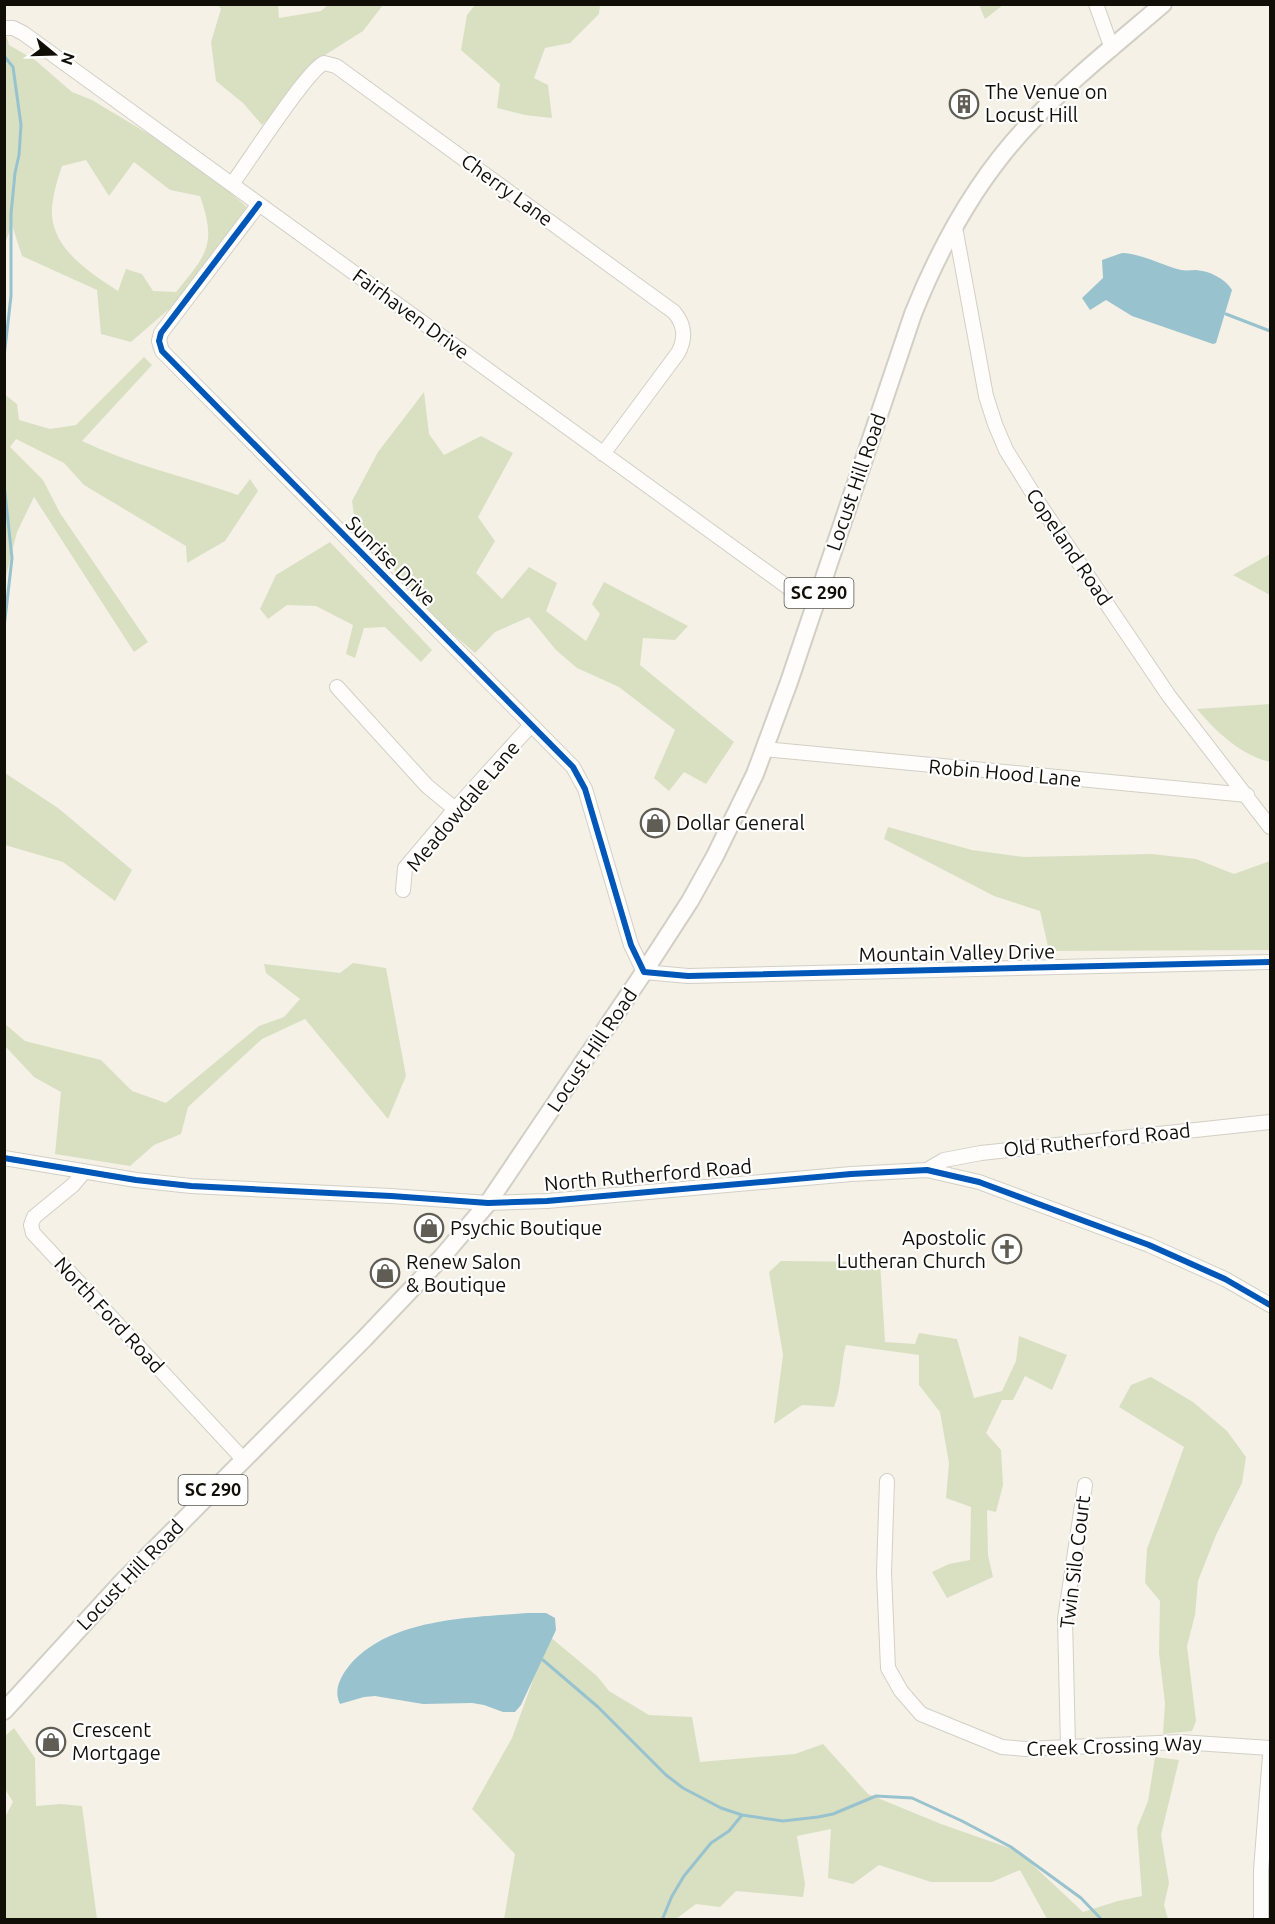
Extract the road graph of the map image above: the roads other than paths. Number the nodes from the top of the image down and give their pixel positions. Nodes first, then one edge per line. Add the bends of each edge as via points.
1 (1096, 4) edge
2 (1163, 4) edge
3 (4, 28) edge
4 (1112, 49) junction
5 (232, 184) junction
6 (258, 204) junction
7 (955, 227) junction
8 (603, 454) junction
9 (816, 606) junction
10 (337, 687) dead end
11 (531, 725) junction
12 (764, 749) junction
13 (1246, 795) junction
14 (455, 809) junction
15 (1270, 827) edge
16 (403, 890) dead end
17 (1270, 962) edge
18 (644, 972) junction
19 (1270, 1122) edge
20 (4, 1158) edge
21 (927, 1170) junction
22 (84, 1172) junction
23 (488, 1203) junction
24 (1270, 1305) edge
25 (243, 1459) junction
26 (887, 1481) dead end
27 (1085, 1485) dead end
28 (4, 1711) edge
29 (1068, 1747) junction
30 (1270, 1748) edge
31 (1270, 1756) edge
32 (1261, 1920) edge

1 - 4 street
2 - 4 main road, Locust Hill Road / SC 290
3 - 5 street, Fairhaven Drive via 23,33
4 - 7 main road, Locust Hill Road / SC 290 via 1032,121 992,168
5 - 6 street, Fairhaven Drive
5 - 8 street, Cherry Lane via 302,85 324,63 336,66 411,119 674,312 680,321 684,339 678,353
6 - 8 street, Fairhaven Drive
6 - 11 street, Sunrise Drive via 161,333 162,351
7 - 9 main road, Locust Hill Road / SC 290 via 913,314
7 - 13 street, Copeland Road via 986,396 1006,450 1169,696
8 - 9 street, Fairhaven Drive
9 - 12 main road, Locust Hill Road / SC 290
10 - 14 street via 427,786
11 - 14 street, Meadowdale Lane
11 - 18 street, Sunrise Drive via 580,778 631,945
12 - 13 street, Robin Hood Lane
12 - 18 main road, Locust Hill Road / SC 290 via 715,856
13 - 15 street, Copeland Road
14 - 16 street, Meadowdale Lane via 405,868
17 - 18 street, Mountain Valley Drive via 700,976
18 - 23 main road, Locust Hill Road / SC 290
19 - 21 street, Old Rutherford Road via 981,1153 944,1160
20 - 22 street, North Rutherford Road
21 - 23 street, North Rutherford Road
21 - 24 street, North Rutherford Road via 979,1182 1149,1245 1215,1274
22 - 23 street, North Rutherford Road via 191,1186
22 - 25 street, North Ford Road via 34,1217 33,1233
23 - 25 main road, Locust Hill Road / SC 290 via 420,1281
25 - 28 main road, Locust Hill Road / SC 290 via 123,1581
26 - 29 street, Creek Crossing Way via 884,1573 888,1668 901,1691 921,1714 1002,1747
27 - 29 street, Twin Silo Court via 1065,1619
29 - 30 street, Creek Crossing Way via 1180,1742
31 - 32 street

